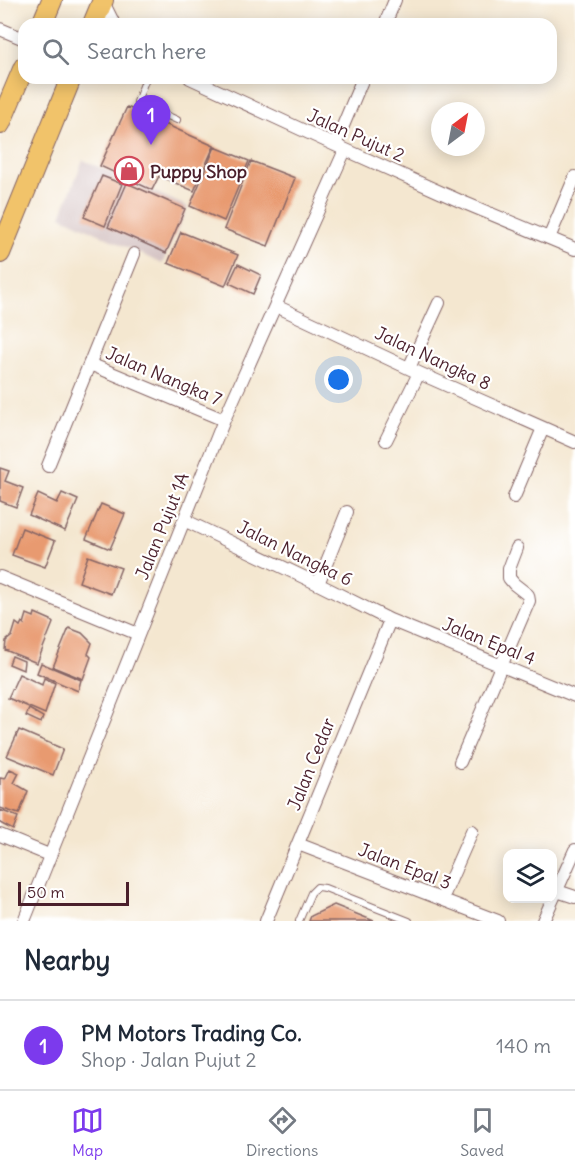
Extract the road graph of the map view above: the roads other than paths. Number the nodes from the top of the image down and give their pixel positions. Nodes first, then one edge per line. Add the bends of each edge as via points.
1 (52, 0) edge
2 (395, 0) edge
3 (103, 1) edge
4 (44, 18) edge
5 (96, 18) edge
6 (111, 18) edge
7 (388, 18) edge
8 (0, 29) edge
9 (18, 36) edge
10 (18, 81) edge
11 (69, 84) edge
12 (144, 84) edge
13 (203, 84) edge
14 (361, 84) edge
15 (177, 120) dead end
16 (0, 124) edge
17 (340, 148) junction
18 (575, 177) edge
19 (549, 238) junction
20 (575, 249) edge
21 (0, 253) edge
22 (134, 254) dead end
23 (439, 303) dead end
24 (276, 306) junction
25 (90, 364) junction
26 (414, 370) junction
27 (224, 420) junction
28 (543, 428) junction
29 (386, 440) dead end
30 (575, 442) edge
31 (48, 466) dead end
32 (514, 497) dead end
33 (347, 512) dead end
34 (184, 520) junction
35 (517, 548) dead end
36 (0, 577) edge
37 (318, 584) junction
38 (390, 620) junction
39 (138, 634) junction
40 (501, 666) junction
41 (575, 696) edge
42 (460, 762) dead end
43 (472, 831) dead end
44 (0, 835) edge
45 (298, 844) junction
46 (575, 850) edge
47 (49, 855) junction
48 (557, 891) joint
49 (575, 897) edge
50 (442, 899) junction
51 (551, 903) edge
52 (24, 921) edge
53 (266, 921) edge
54 (299, 921) edge
55 (409, 921) edge
56 (498, 921) edge
57 (543, 921) edge

1 - 4 highway
2 - 7 street
3 - 5 highway
3 - 6 street
8 - 9 street
10 - 16 highway
11 - 21 highway
12 - 15 lane via 137,102
13 - 17 street, Jalan Pujut 2
14 - 17 street, Jalan Pujut 1A
17 - 19 street, Jalan Pujut 2
17 - 24 street, Jalan Pujut 1A
18 - 19 street
19 - 20 street, Jalan Pujut 2
22 - 25 street, Jalan Nangka 7
23 - 26 street
24 - 26 street, Jalan Nangka 8
24 - 27 street, Jalan Pujut 1A
25 - 27 street, Jalan Nangka 7
25 - 31 street, Jalan Nangka 7
26 - 28 street, Jalan Nangka 8
26 - 29 street
27 - 34 street, Jalan Pujut 1A
28 - 30 street, Jalan Nangka 8
28 - 32 street
33 - 37 street
34 - 37 street, Jalan Nangka 6
34 - 39 street, Jalan Pujut 1A
35 - 40 street via 509,578 528,595 529,601
36 - 39 street
37 - 38 street, Jalan Nangka 6
38 - 40 street, Jalan Epal 4
38 - 45 street, Jalan Cedar
39 - 47 street, Jalan Pujut 1A
40 - 41 street, Jalan Epal 4
40 - 42 street
43 - 50 street
44 - 47 street
45 - 50 street, Jalan Epal 3
45 - 53 street, Jalan Cedar
46 - 48 street
47 - 52 street, Jalan Pujut 1A
48 - 49 street
50 - 56 street, Jalan Epal 3
51 - 57 street
54 - 55 lane via 317,887

